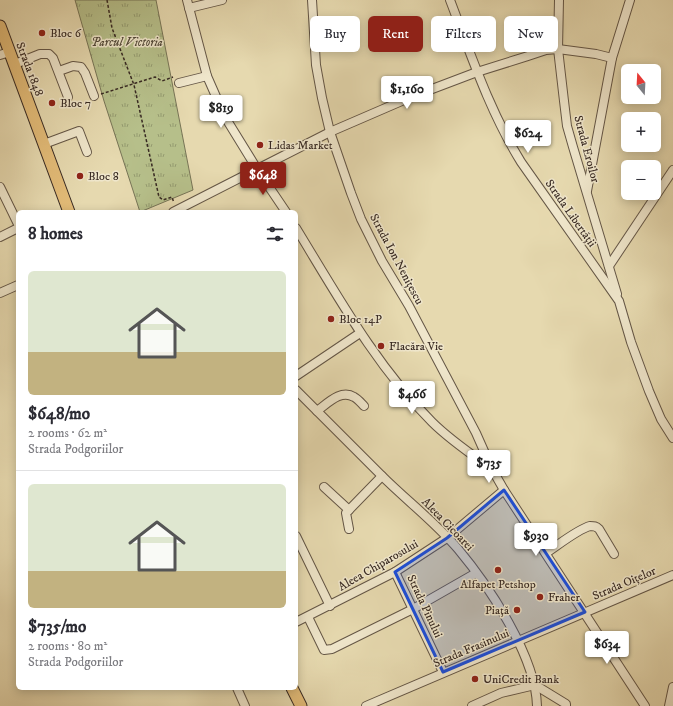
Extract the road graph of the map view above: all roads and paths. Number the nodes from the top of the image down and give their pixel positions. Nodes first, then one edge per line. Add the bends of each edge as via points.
1 (107, 0) edge
2 (222, 0) edge
3 (312, 0) edge
4 (450, 0) edge
5 (559, 0) edge
6 (630, 0) edge
7 (188, 4) edge
8 (0, 26) edge
9 (558, 49) junction
10 (544, 52) edge
11 (5, 54) edge
12 (612, 58) junction
13 (15, 64) junction
14 (59, 71) junction
15 (477, 72) junction
16 (207, 76) junction
17 (179, 83) joint
18 (134, 85) junction
19 (94, 96) joint
20 (68, 97) dead end
21 (330, 132) junction
22 (44, 144) junction
23 (87, 152) dead end
24 (257, 169) junction
25 (673, 170) edge
26 (0, 187) edge
27 (587, 194) junction
28 (68, 210) edge
29 (175, 210) edge
30 (177, 210) edge
31 (285, 210) edge
32 (16, 220) edge
33 (16, 229) edge
34 (298, 231) edge
35 (0, 237) edge
36 (609, 266) junction
37 (16, 286) edge
38 (0, 294) edge
39 (619, 301) junction
40 (360, 332) junction
41 (298, 375) edge
42 (298, 392) edge
43 (364, 406) dead end
44 (317, 411) junction
45 (673, 438) edge
46 (492, 469) junction
47 (382, 476) junction
48 (324, 487) dead end
49 (504, 490) junction
50 (349, 510) junction
51 (349, 529) dead end
52 (447, 538) junction
53 (298, 540) edge
54 (546, 553) junction
55 (614, 554) dead end
56 (395, 572) junction
57 (476, 573) junction
58 (673, 575) edge
59 (330, 606) junction
60 (413, 609) junction
61 (585, 612) junction
62 (308, 617) junction
63 (298, 621) edge
64 (518, 641) junction
65 (443, 672) junction
66 (535, 685) junction
67 (673, 687) edge
68 (238, 690) edge
69 (293, 690) edge
70 (245, 706) edge
71 (301, 706) edge
72 (366, 706) edge
73 (472, 706) edge
74 (537, 706) edge
75 (566, 706) edge
76 (645, 706) edge
77 (669, 706) edge

1 - 18 path via 112,28
2 - 7 street
3 - 21 street, Strada Ion Nenițescu via 316,65
4 - 15 street, Strada Libertății
5 - 9 street, Strada Eroilor
6 - 12 street
7 - 16 street
8 - 11 main road, Strada 1848
9 - 12 street
9 - 27 street, Strada Eroilor via 568,126
10 - 15 street
11 - 13 main road, Strada 1848
12 - 27 street
13 - 14 street via 40,54 49,54
13 - 22 main road, Strada 1848
14 - 19 street via 73,66 81,67
14 - 20 street
15 - 21 street
15 - 39 street, Strada Libertății via 506,138
16 - 17 street
16 - 24 street via 225,117
17 - 18 path via 176,76 162,81 155,77
18 - 19 path
18 - 29 path via 159,197 163,200 172,197
21 - 24 street
21 - 46 street, Strada Ion Nenițescu via 361,219 476,433
22 - 23 street via 79,131
22 - 28 main road, Strada 1848
24 - 30 street
24 - 31 street
25 - 36 street
26 - 32 street
27 - 36 street, Strada Eroilor
33 - 35 street
34 - 40 street
36 - 39 street, Strada Eroilor
37 - 38 street
39 - 45 street, Strada Libertății via 648,391
40 - 41 street
40 - 46 street via 404,391 432,422
42 - 44 street, Aleea Cicoarei
43 - 44 street via 354,397 344,394
44 - 47 street, Aleea Cicoarei
46 - 49 street, Strada Ion Nenițescu
47 - 50 street
47 - 52 street, Aleea Cicoarei
48 - 50 street
49 - 52 street, Aleea Chiparosului
49 - 54 street, Strada Ion Nenițescu
50 - 51 street via 346,513
52 - 56 street, Aleea Chiparosului
52 - 57 street, Aleea Cicoarei
53 - 59 street
54 - 55 street via 579,532 596,526
54 - 61 street, Strada Ion Nenițescu
56 - 59 street, Aleea Chiparosului
56 - 60 street, Strada Pinului
57 - 60 street
57 - 64 street, Aleea Cicoarei via 489,590
58 - 61 street, Strada Oițelor
59 - 62 street, Aleea Chiparosului
60 - 62 street via 332,649 324,650
60 - 65 street, Strada Pinului
61 - 64 street, Strada Frasinului
61 - 76 street, Strada Ion Nenițescu
62 - 63 street, Aleea Chiparosului
64 - 65 street, Strada Frasinului
64 - 66 street, Aleea Cicoarei
65 - 72 street, Strada Frasinului
66 - 73 street via 501,693
66 - 74 street, Aleea Cicoarei
66 - 75 street
67 - 77 street
68 - 70 street
69 - 71 main road

